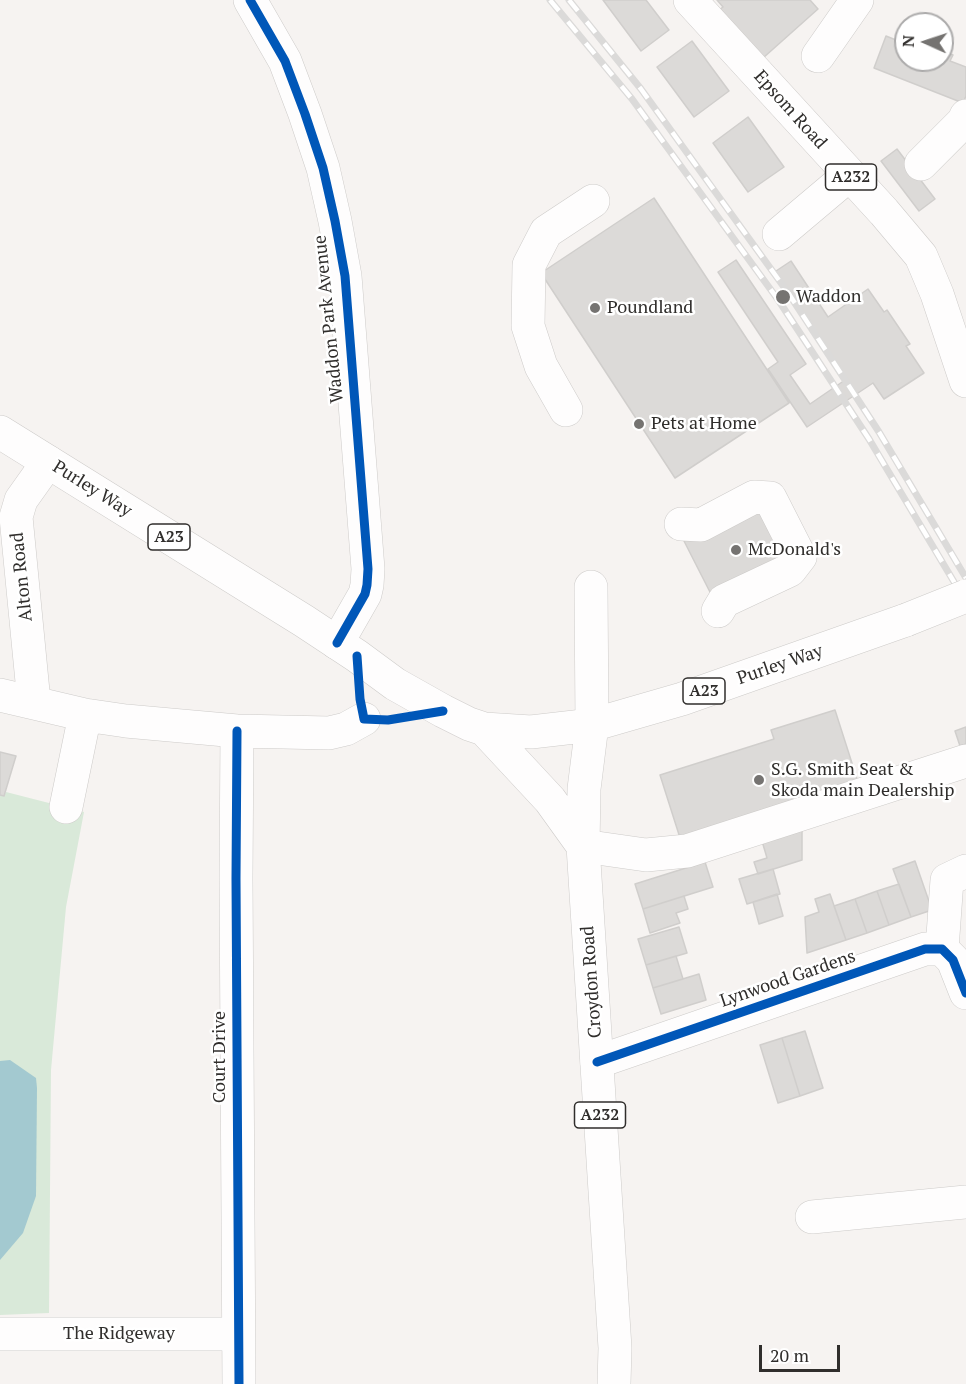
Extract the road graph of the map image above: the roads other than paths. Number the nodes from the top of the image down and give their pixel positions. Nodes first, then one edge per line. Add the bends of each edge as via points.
1 (250, 0) edge
2 (690, 0) edge
3 (857, 0) edge
4 (818, 56) dead end
5 (966, 116) edge
6 (921, 164) dead end
7 (849, 175) junction
8 (593, 201) dead end
9 (779, 234) dead end
10 (966, 381) edge
11 (566, 410) dead end
12 (0, 432) edge
13 (48, 462) junction
14 (681, 524) dead end
15 (591, 587) dead end
16 (966, 596) edge
17 (718, 611) dead end
18 (337, 643) junction
19 (0, 695) edge
20 (34, 702) junction
21 (85, 715) junction
22 (364, 719) dead end
23 (592, 725) junction
24 (484, 729) junction
25 (237, 730) junction
26 (966, 761) edge
27 (66, 807) dead end
28 (583, 846) junction
29 (966, 870) edge
30 (942, 949) junction
31 (966, 993) edge
32 (597, 1062) junction
33 (966, 1202) edge
34 (812, 1217) dead end
35 (0, 1334) edge
36 (238, 1334) junction
37 (239, 1384) edge
38 (615, 1384) edge

1 - 18 main road, Waddon Park Avenue via 285,61 305,114 323,168 345,276 368,577 365,594
2 - 7 main road, Epsom Road / A232
3 - 4 main road
5 - 6 main road
7 - 9 main road
7 - 10 main road, Epsom Road / A232 via 921,256
8 - 11 main road via 546,232 529,266 528,326 541,366
12 - 13 main road, Purley Way / A23
13 - 18 main road, Purley Way / A23
13 - 20 main road, Alton Road via 21,500 16,517
14 - 17 main road via 701,525 754,497 770,498 800,557 790,570 724,601
15 - 23 main road, Croydon Road
16 - 23 main road, Purley Way / A23, bridge via 682,699
18 - 24 main road, A23 via 395,684 451,716
19 - 20 main road
20 - 21 main road
21 - 25 main road
21 - 27 main road
22 - 25 main road via 329,733
23 - 24 main road, A23 via 531,732
23 - 28 main road, Croydon Road / A232 via 584,789
24 - 28 main road via 550,800
25 - 36 main road, Court Drive
26 - 28 main road via 687,851 646,855
28 - 32 main road, Croydon Road / A232
29 - 30 main road via 948,880
30 - 31 main road via 953,960
30 - 32 main road, Lynwood Gardens via 925,949
32 - 38 main road, Croydon Road / A232
33 - 34 main road
35 - 36 main road, The Ridgeway
36 - 37 main road, Court Drive

